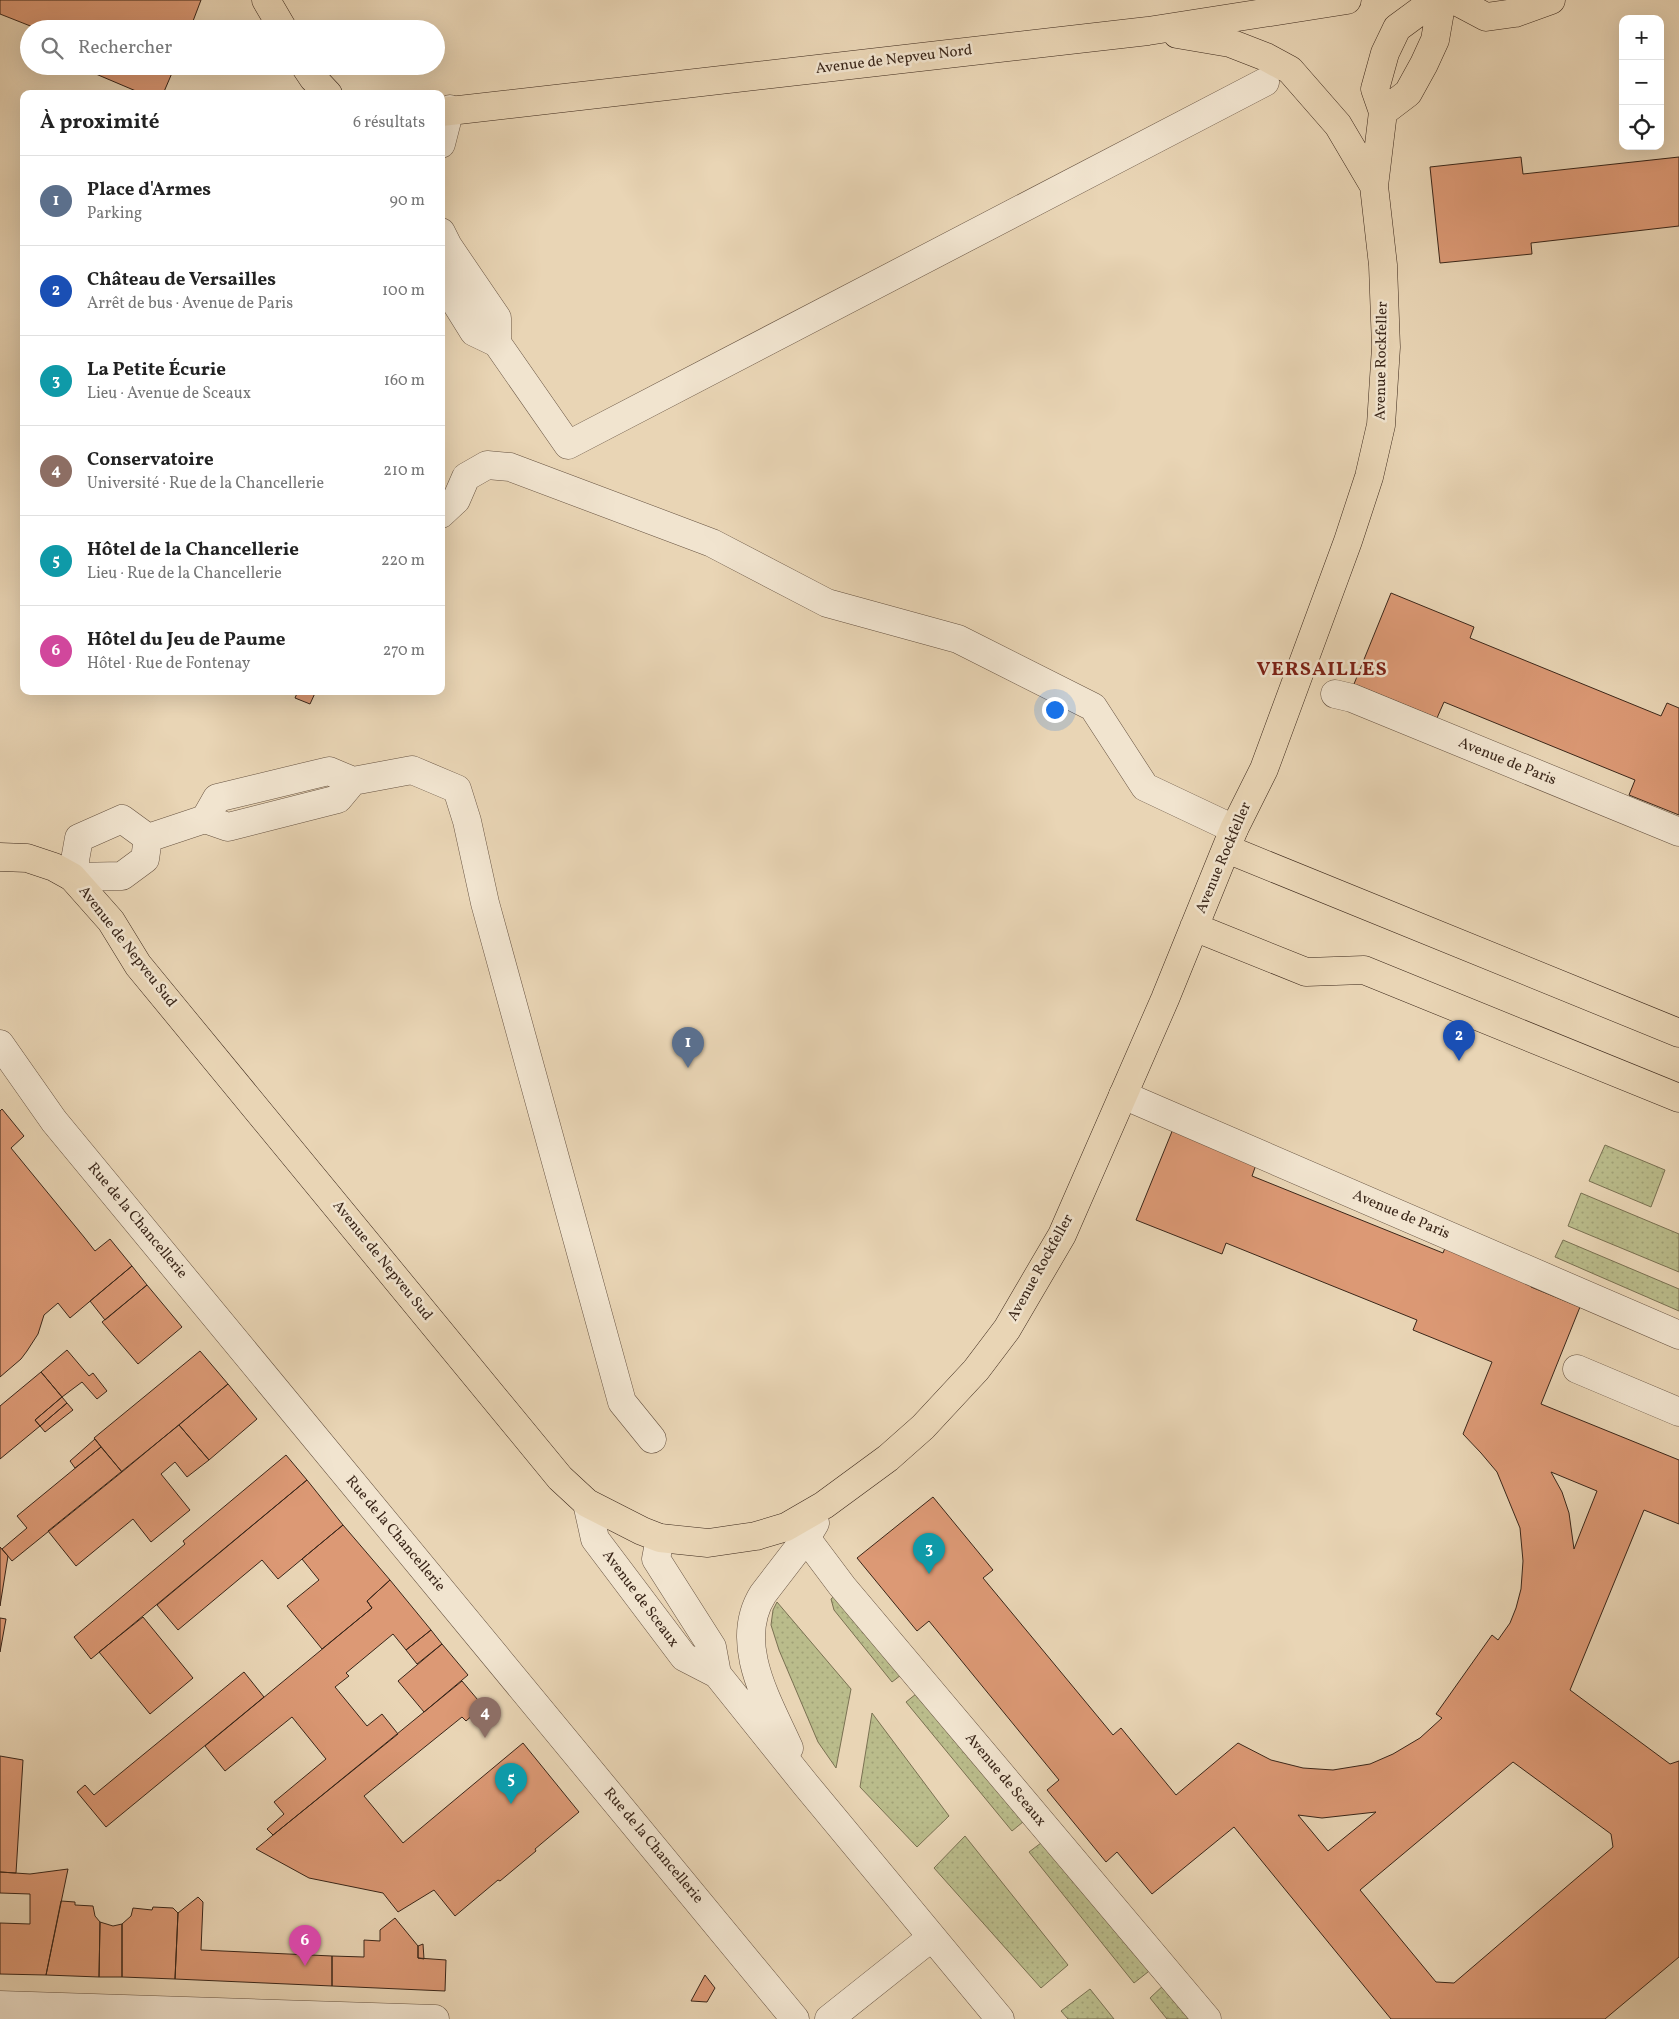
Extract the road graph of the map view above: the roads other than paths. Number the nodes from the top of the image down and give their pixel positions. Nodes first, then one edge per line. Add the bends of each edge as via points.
1 (266, 0) edge
2 (1347, 0) edge
3 (1435, 0) edge
4 (1442, 0) edge
5 (1454, 0) edge
6 (1551, 0) edge
7 (278, 20) edge
8 (1148, 31) junction
9 (311, 75) edge
10 (1266, 82) dead end
11 (324, 90) edge
12 (446, 110) edge
13 (1383, 112) junction
14 (1374, 186) junction
15 (445, 240) edge
16 (445, 285) edge
17 (497, 343) junction
18 (445, 510) edge
19 (1335, 694) dead end
20 (1679, 832) edge
21 (148, 838) junction
22 (1231, 839) junction
23 (0, 857) edge
24 (72, 877) junction
25 (1194, 927) junction
26 (1679, 1033) edge
27 (0, 1044) edge
28 (1123, 1095) junction
29 (1679, 1098) edge
30 (1679, 1335) edge
31 (1577, 1369) dead end
32 (1679, 1412) edge
33 (652, 1440) dead end
34 (587, 1504) junction
35 (824, 1505) junction
36 (660, 1538) junction
37 (806, 1538) junction
38 (718, 1674) junction
39 (806, 1786) junction
40 (932, 1937) junction
41 (0, 2005) edge
42 (179, 2015) edge
43 (783, 2015) edge
44 (435, 2019) edge
45 (829, 2019) edge
46 (1000, 2019) edge
47 (1207, 2019) edge

1 - 7 main road
2 - 8 main road, Avenue de Nepveu Nord
3 - 13 main road, Avenue Rockfeller via 1397,28 1384,53 1375,89
4 - 13 main road via 1435,40 1424,64 1408,94
5 - 6 main road via 1486,17 1515,13
8 - 12 main road, Avenue de Nepveu Nord
8 - 14 main road via 1230,43 1290,70 1338,125
9 - 11 main road
10 - 17 street via 568,445
13 - 14 main road, Avenue Rockfeller
14 - 22 main road, Avenue Rockfeller via 1383,265 1386,348 1381,425 1369,477 1344,550 1264,769
15 - 17 street via 497,318
16 - 17 street via 474,332
18 - 22 street via 456,500 466,477 486,465 510,467 712,543 827,603 958,639 1093,707 1145,787
19 - 20 street, Avenue de Paris via 1352,698
21 - 24 street via 145,859 122,876
21 - 24 street via 122,820 79,838
21 - 33 street via 205,820 228,827 338,799 353,780 412,770 457,789 484,903 622,1402
22 - 25 main road, Avenue Rockfeller
22 - 26 main road
23 - 24 main road, Avenue de Nepveu Sud via 27,858
24 - 34 main road, Avenue de Nepveu Sud via 111,921 138,965 560,1478
25 - 28 main road, Avenue Rockfeller
25 - 29 main road via 1306,972 1364,970
27 - 43 street, Rue de la Chancellerie via 54,1121
28 - 30 street, Avenue de Paris
28 - 35 main road, Avenue Rockfeller via 1062,1235 1007,1329 976,1370 923,1427 888,1458
31 - 32 street
34 - 36 main road, Avenue de Nepveu Sud
34 - 38 street, Avenue de Sceaux via 595,1539 684,1657
35 - 36 main road, Avenue de Nepveu Sud via 786,1527 756,1536 708,1543
35 - 37 street, Avenue de Sceaux
36 - 38 street, Avenue de Sceaux via 656,1560 712,1647
37 - 39 street, Avenue de Sceaux via 756,1603 750,1628 757,1676
37 - 47 street, Avenue de Sceaux via 842,1586
38 - 39 street, Avenue de Sceaux
39 - 40 street, Avenue de Sceaux
40 - 45 street
40 - 46 street, Avenue de Sceaux
41 - 42 street
42 - 44 street

